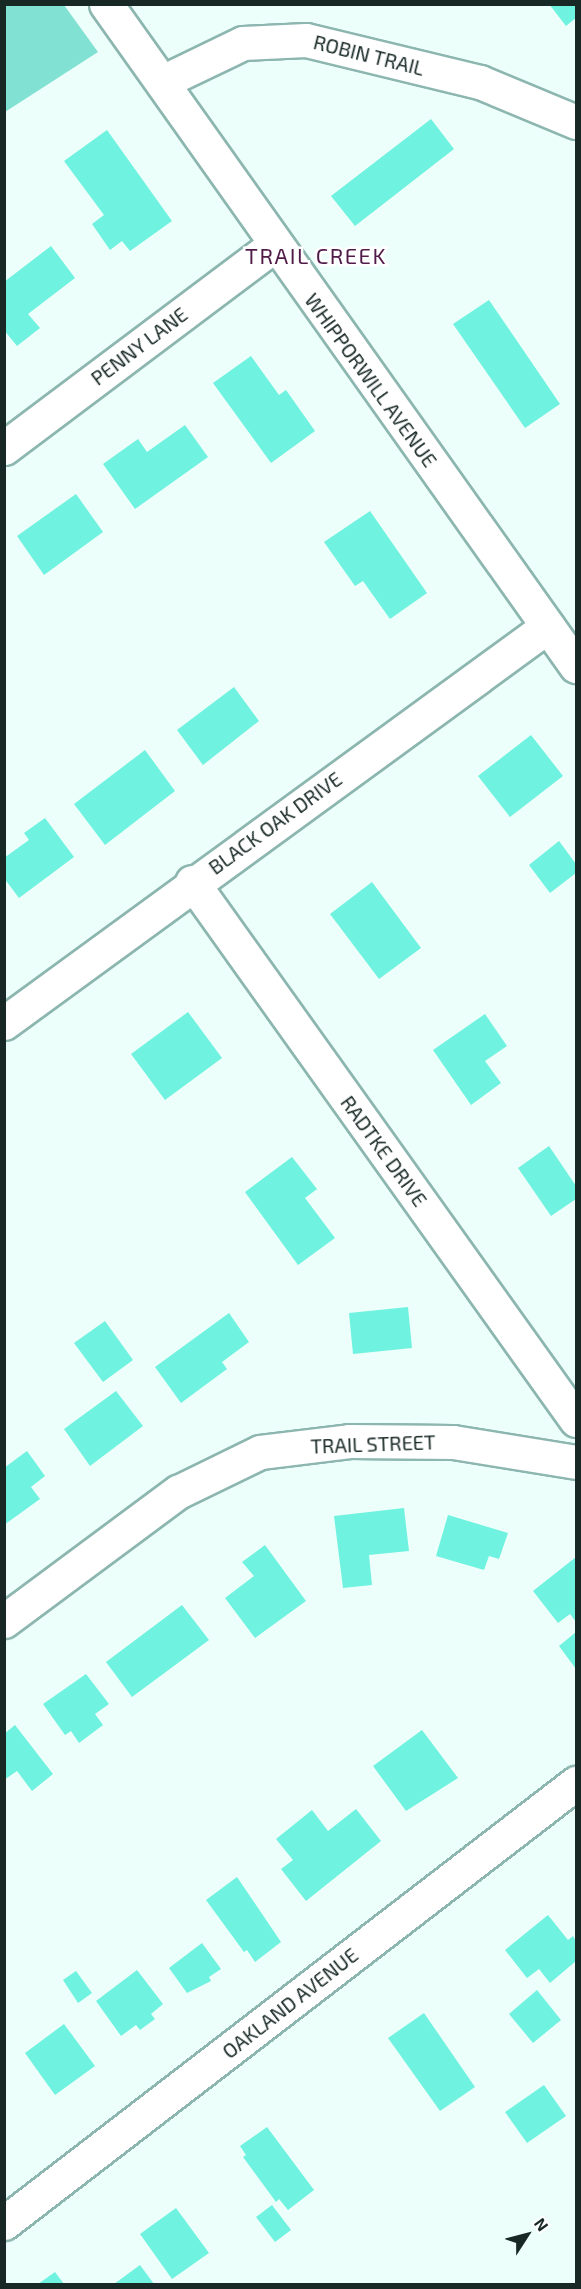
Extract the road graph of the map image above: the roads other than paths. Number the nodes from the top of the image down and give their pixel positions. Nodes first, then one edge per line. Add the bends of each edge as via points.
1 (106, 4) edge
2 (162, 82) junction
3 (576, 122) edge
4 (274, 244) junction
5 (4, 448) edge
6 (548, 626) junction
7 (576, 666) edge
8 (192, 882) junction
9 (4, 1023) edge
10 (576, 1420) edge
11 (576, 1462) edge
12 (4, 1621) edge
13 (576, 1783) edge
14 (4, 2223) edge

1 - 2 street, WHIPPORWILL AVENUE
2 - 3 street, ROBIN TRAIL via 243,43 306,39 480,82
2 - 4 street, WHIPPORWILL AVENUE
4 - 5 street, PENNY LANE
4 - 6 street, WHIPPORWILL AVENUE
6 - 7 street, WHIPPORWILL AVENUE
6 - 8 street, BLACK OAK DRIVE
8 - 9 street, BLACK OAK DRIVE
8 - 10 street, RADTKE DRIVE
11 - 12 street, TRAIL STREET via 453,1442 350,1441 260,1452 178,1492
13 - 14 street, OAKLAND AVENUE

